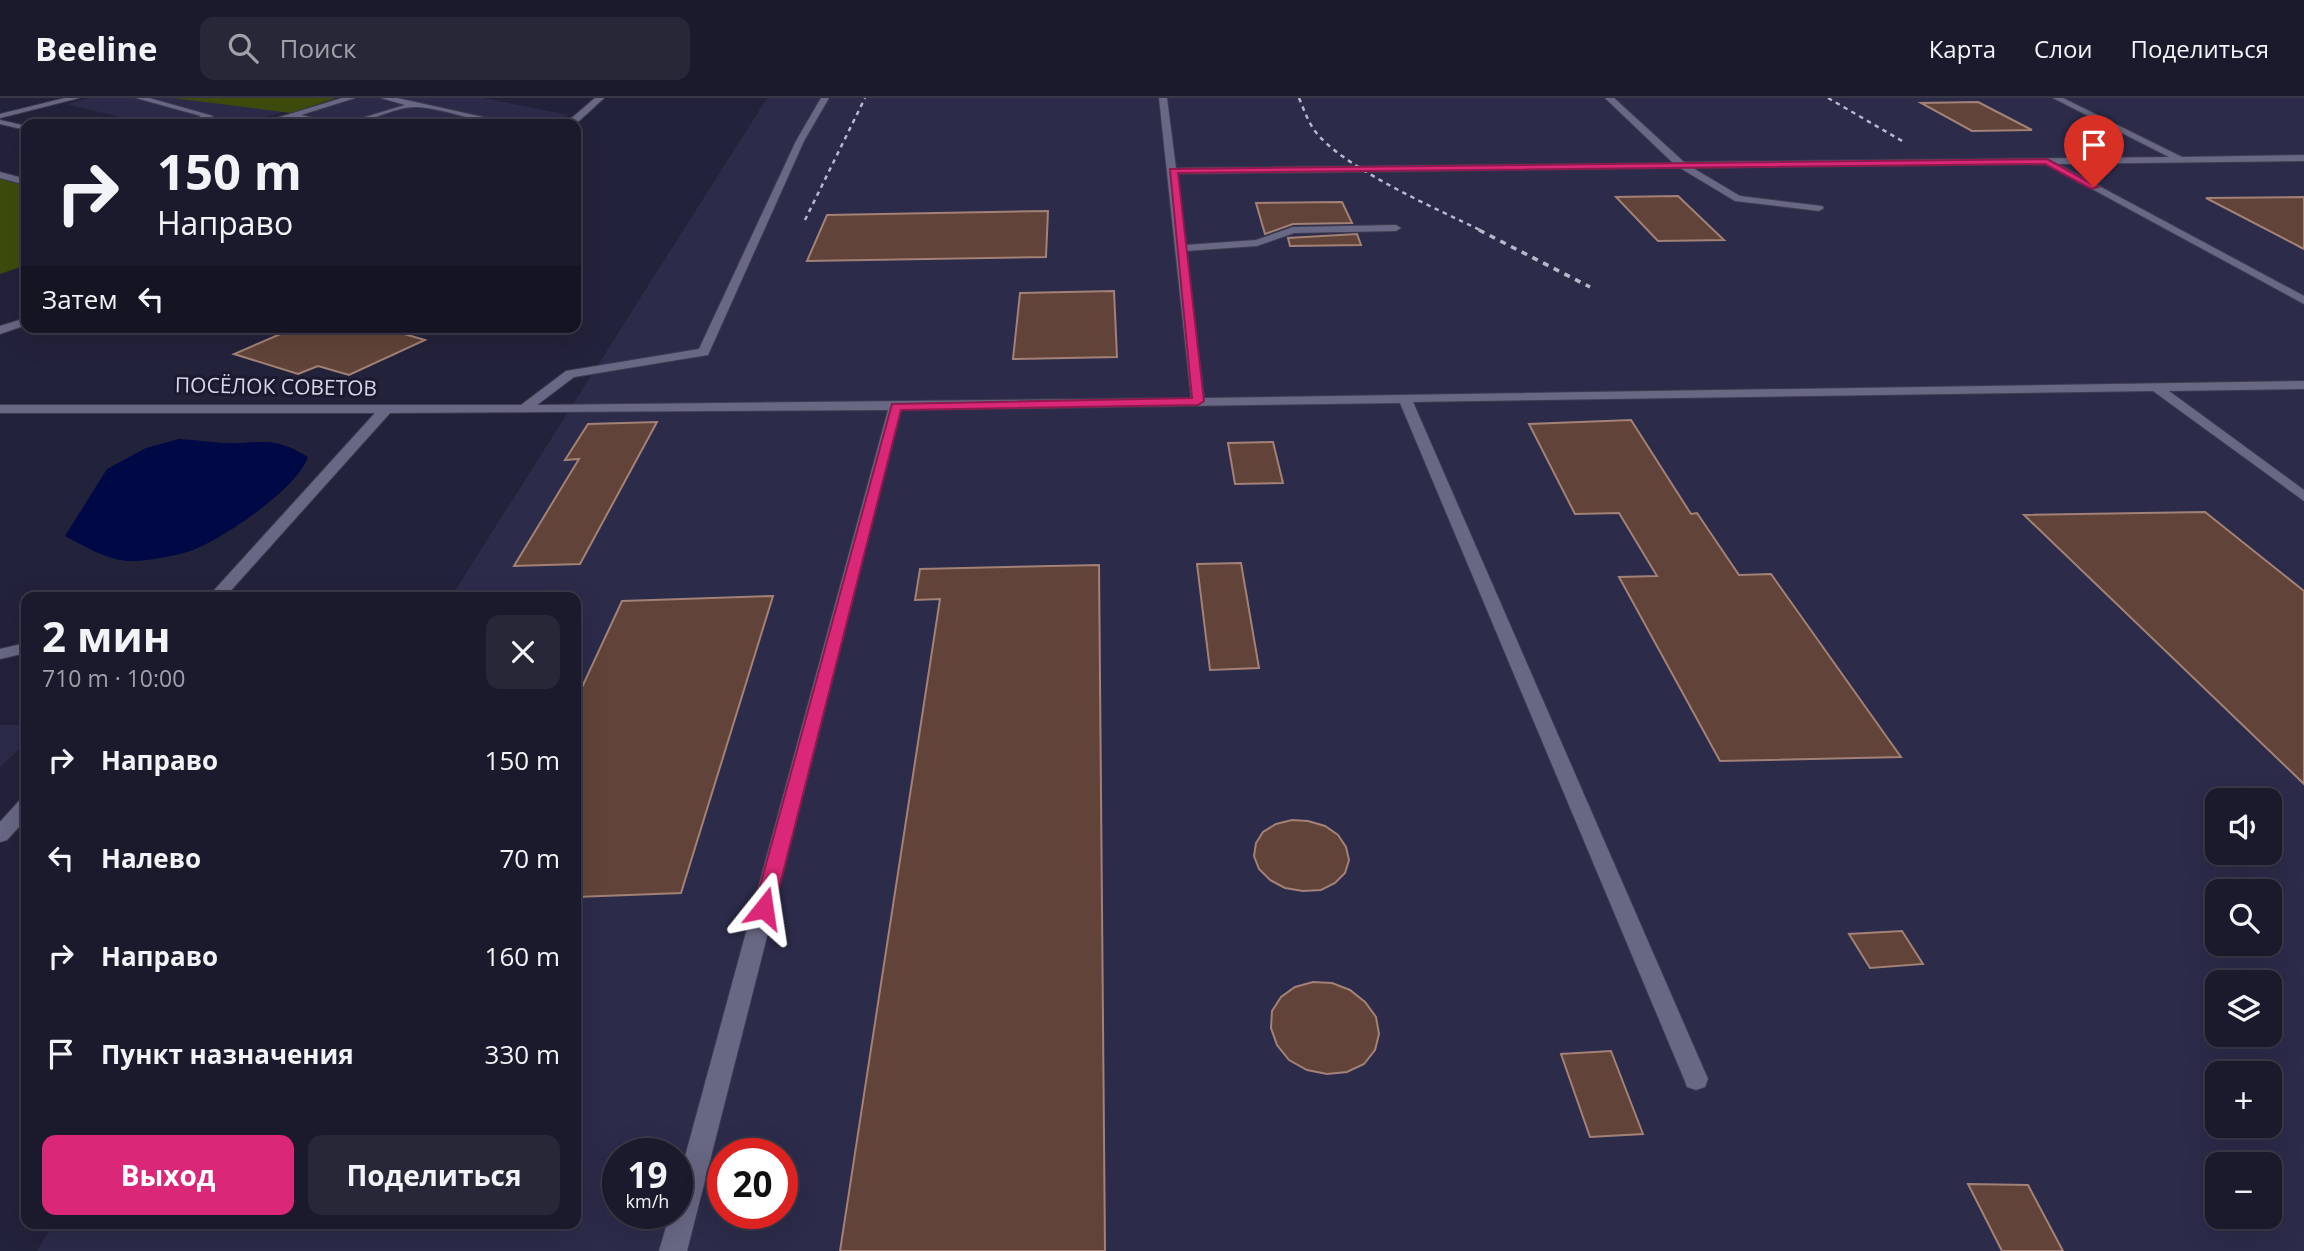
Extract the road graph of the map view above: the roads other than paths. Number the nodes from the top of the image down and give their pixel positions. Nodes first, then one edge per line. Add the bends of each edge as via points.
1 (75, 98) edge
2 (140, 98) edge
3 (351, 98) edge
4 (385, 98) edge
5 (600, 98) edge
6 (825, 98) edge
7 (1163, 98) edge
8 (1609, 98) edge
9 (2057, 98) edge
10 (415, 104) junction
11 (291, 115) junction
12 (0, 116) edge
13 (202, 119) edge
14 (278, 119) edge
15 (310, 119) edge
16 (363, 119) edge
17 (487, 119) edge
18 (576, 119) edge
19 (0, 122) edge
20 (21, 127) edge
21 (2304, 158) edge
22 (2184, 161) junction
23 (2047, 162) junction
24 (1679, 164) junction
25 (1173, 171) junction
26 (0, 175) edge
27 (21, 181) edge
28 (1819, 208) dead end
29 (1396, 228) dead end
30 (1181, 248) junction
31 (2304, 301) edge
32 (21, 323) edge
33 (0, 330) edge
34 (2304, 384) edge
35 (2154, 387) junction
36 (1405, 398) junction
37 (1198, 401) junction
38 (896, 406) junction
39 (0, 409) edge
40 (387, 409) junction
41 (524, 409) junction
42 (2304, 497) edge
43 (221, 592) edge
44 (21, 649) edge
45 (0, 654) edge
46 (21, 812) edge
47 (0, 835) edge
48 (1696, 1079) dead end
49 (673, 1251) edge

1 - 12 street
2 - 13 street via 209,116
3 - 11 street
4 - 10 street
5 - 18 street
6 - 41 street via 800,141 704,352 570,374
7 - 25 street
8 - 24 street
9 - 22 street
10 - 16 street
10 - 17 street
11 - 14 street
11 - 15 street
19 - 20 street
21 - 22 street
22 - 23 street
23 - 24 street
23 - 31 street
24 - 25 street
24 - 28 street via 1738,199
25 - 30 street
26 - 27 street
29 - 30 street via 1293,230 1257,243
30 - 37 street
32 - 33 street
34 - 35 street
35 - 36 street
35 - 42 street
36 - 37 street
36 - 48 street
37 - 38 street
38 - 41 street
38 - 49 street
39 - 40 street, ПОСЁЛОК СОВЕТОВ
40 - 41 street
40 - 43 street, ПОСЁЛОК СОВЕТОВ
44 - 45 street
46 - 47 street

